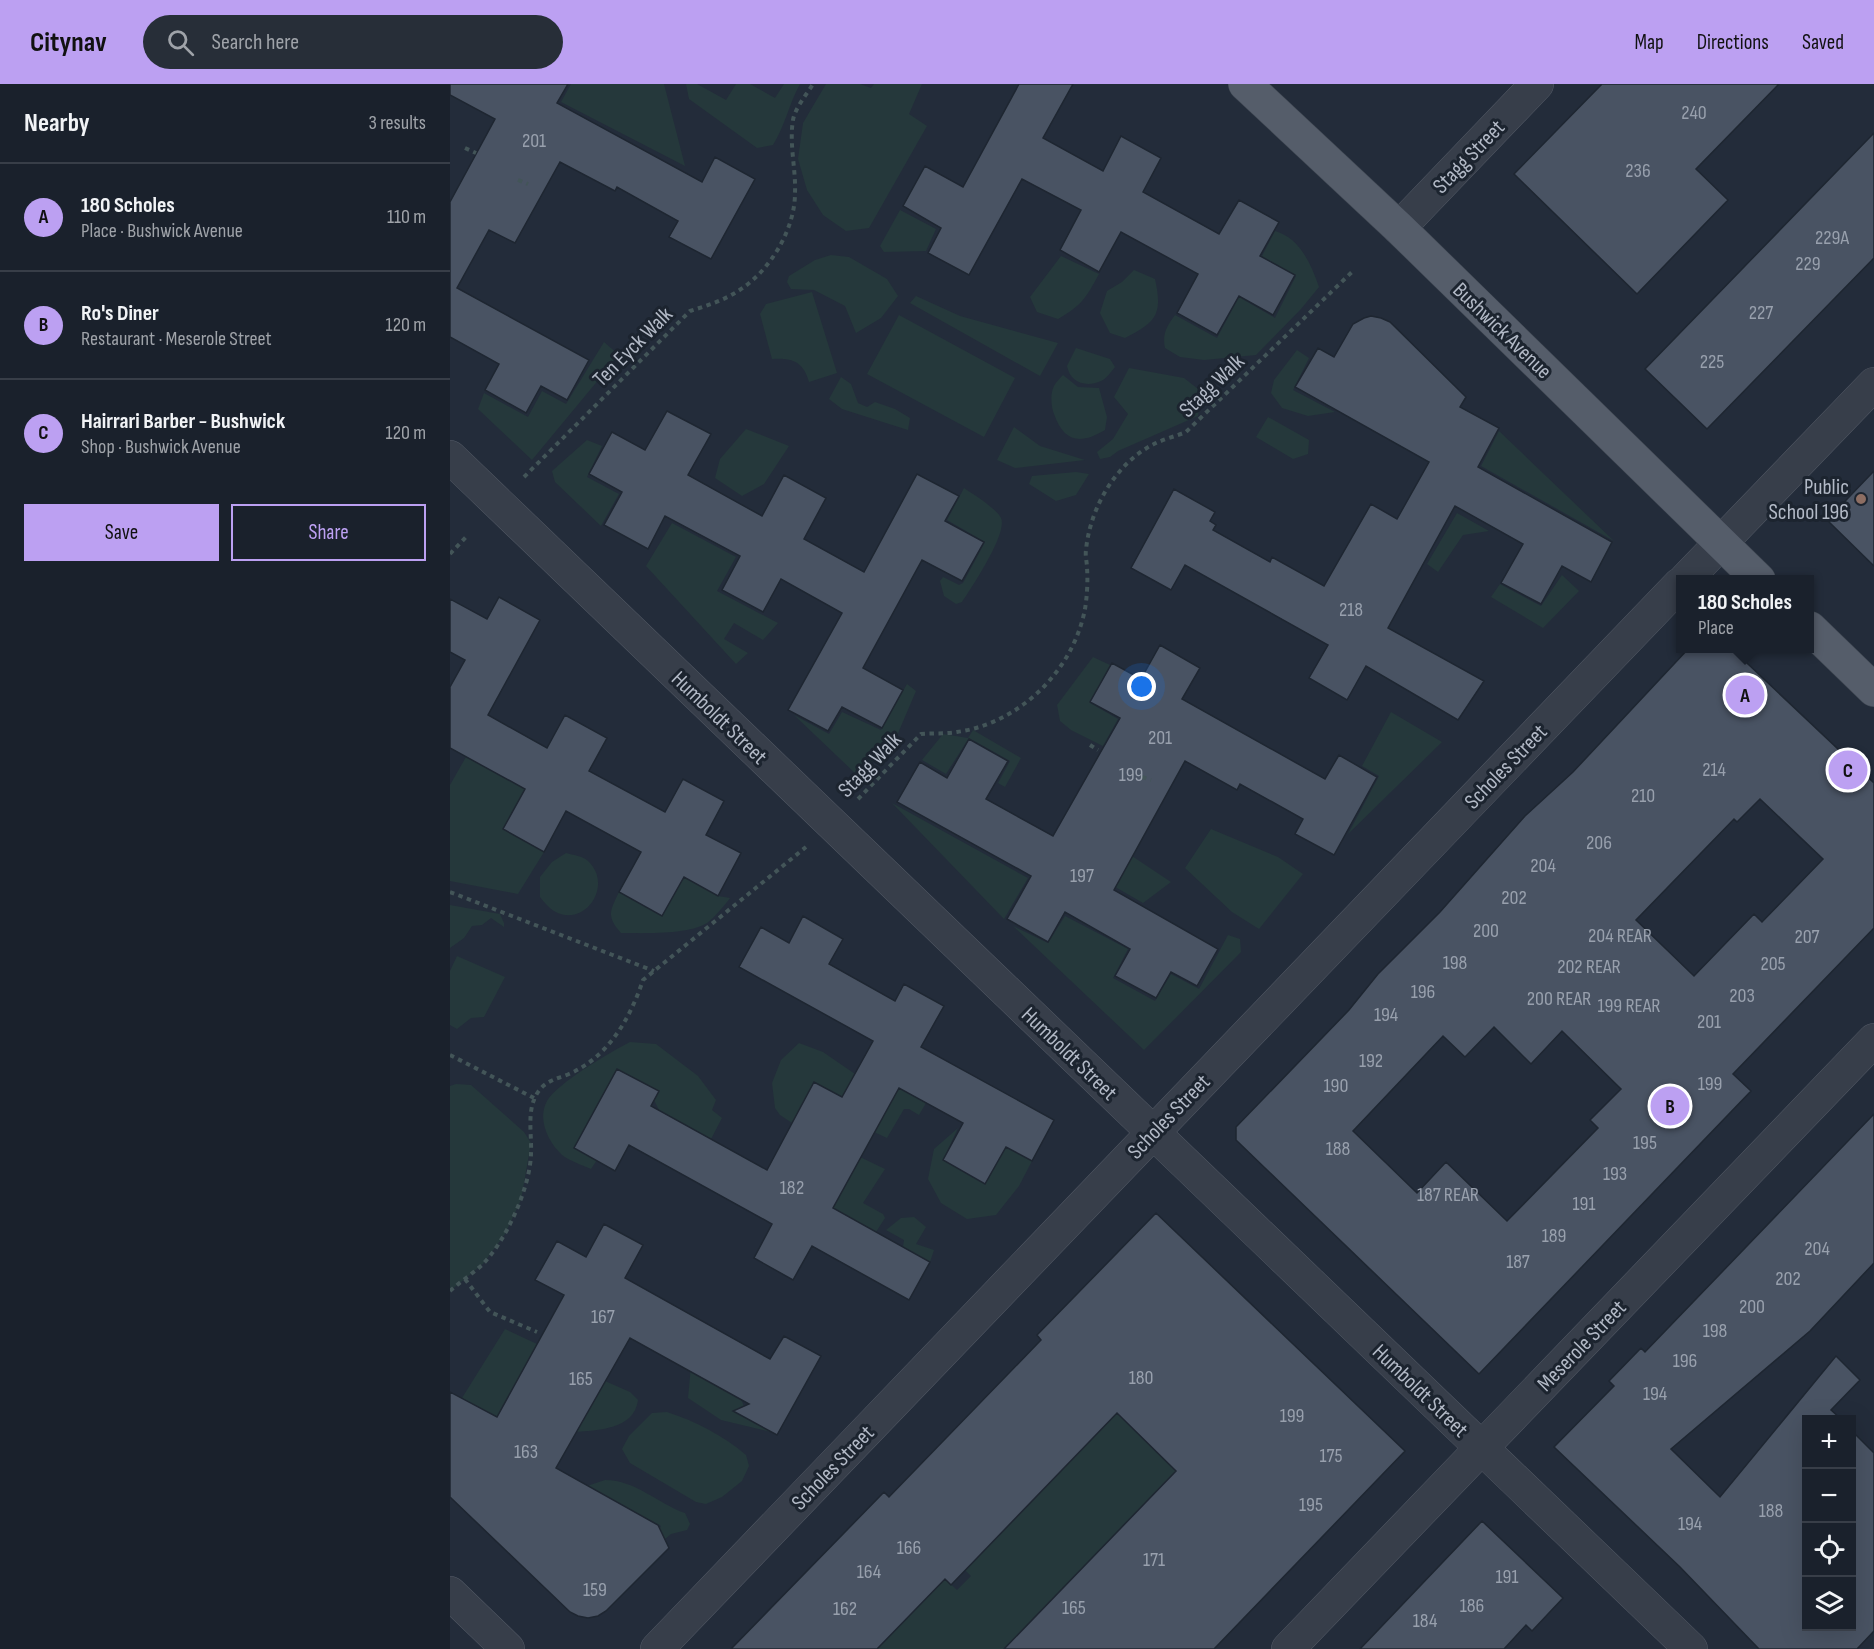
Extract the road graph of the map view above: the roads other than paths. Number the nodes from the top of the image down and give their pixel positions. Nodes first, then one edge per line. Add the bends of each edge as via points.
1 (1245, 84) edge
2 (1537, 84) edge
3 (1399, 228) junction
4 (1874, 384) edge
5 (450, 457) edge
6 (1720, 543) junction
7 (1689, 575) edge
8 (1755, 575) edge
9 (1676, 589) edge
10 (1814, 633) edge
11 (1874, 690) edge
12 (1874, 1040) edge
13 (1152, 1132) junction
14 (1482, 1448) junction
15 (450, 1593) edge
16 (508, 1649) edge
17 (657, 1649) edge
18 (1288, 1649) edge
19 (1691, 1649) edge

1 - 3 main road, Bushwick Avenue
2 - 3 street, Stagg Street
3 - 6 main road, Bushwick Avenue
4 - 6 street
5 - 13 street, Humboldt Street
6 - 7 street
6 - 8 main road, Bushwick Avenue
9 - 13 street, Scholes Street
10 - 11 main road
12 - 14 street, Meserole Street
13 - 14 street, Humboldt Street
13 - 17 street, Scholes Street
14 - 18 street, Meserole Street
14 - 19 street, Humboldt Street
15 - 16 street

